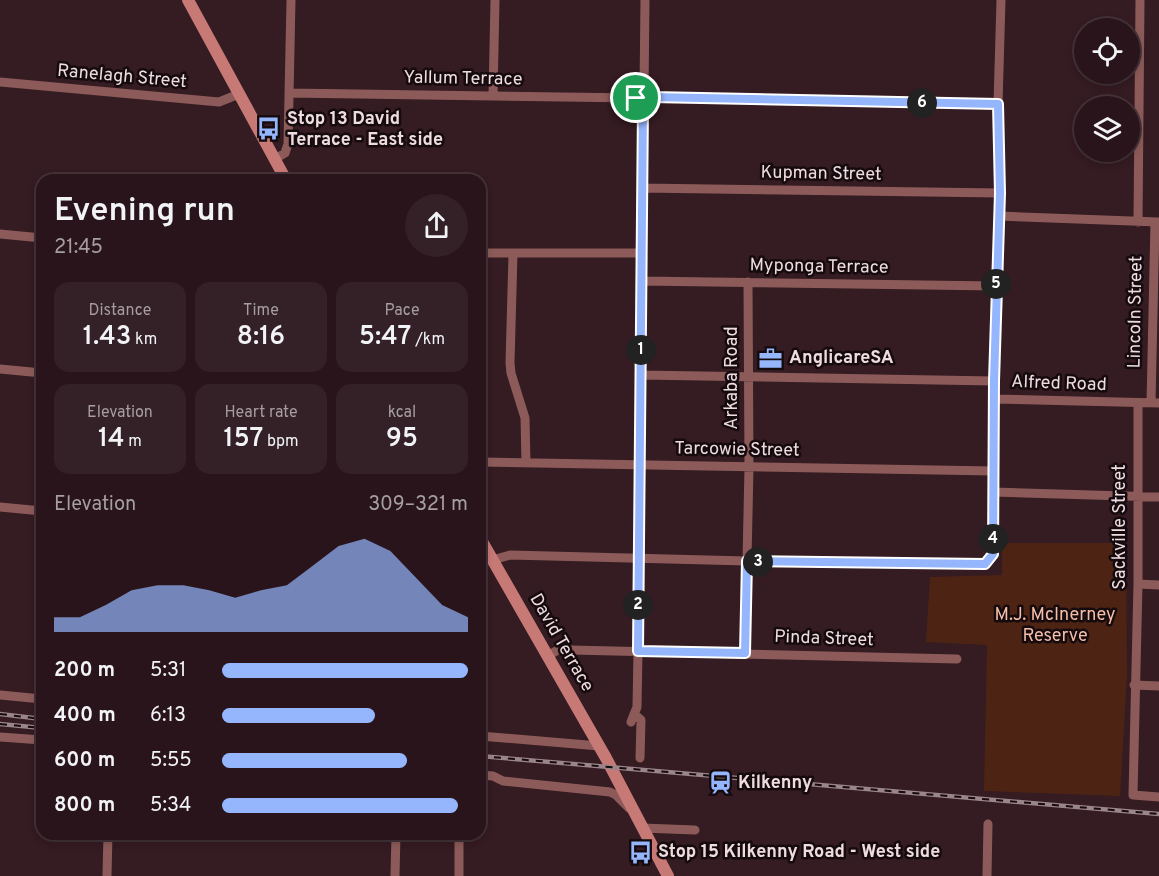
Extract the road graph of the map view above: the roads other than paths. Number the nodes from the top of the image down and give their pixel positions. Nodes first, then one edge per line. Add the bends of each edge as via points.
1 (188, 0) edge
2 (291, 0) edge
3 (495, 0) edge
4 (645, 0) edge
5 (1001, 0) edge
6 (1140, 0) edge
7 (0, 82) edge
8 (289, 93) junction
9 (648, 93) junction
10 (239, 94) junction
11 (493, 96) junction
12 (640, 102) junction
13 (998, 104) junction
14 (275, 159) junction
15 (283, 174) edge
16 (642, 188) junction
17 (1000, 193) junction
18 (999, 216) junction
19 (1138, 222) junction
20 (1157, 222) edge
21 (0, 234) edge
22 (36, 237) edge
23 (486, 253) edge
24 (642, 253) junction
25 (513, 254) junction
26 (642, 281) junction
27 (748, 282) junction
28 (996, 286) junction
29 (0, 369) edge
30 (36, 372) edge
31 (640, 375) junction
32 (748, 377) junction
33 (994, 381) junction
34 (994, 399) junction
35 (1138, 403) junction
36 (1155, 403) edge
37 (486, 462) edge
38 (526, 463) junction
39 (640, 465) junction
40 (749, 467) junction
41 (993, 471) junction
42 (993, 492) junction
43 (1136, 496) junction
44 (1159, 497) edge
45 (0, 507) edge
46 (36, 510) edge
47 (486, 551) edge
48 (639, 559) junction
49 (492, 560) junction
50 (747, 561) junction
51 (1138, 584) junction
52 (1159, 585) edge
53 (638, 651) junction
54 (745, 653) junction
55 (547, 656) junction
56 (957, 659) dead end
57 (1134, 685) junction
58 (1159, 686) edge
59 (0, 695) edge
60 (36, 698) edge
61 (0, 737) edge
62 (486, 737) edge
63 (36, 740) edge
64 (599, 746) junction
65 (640, 758) dead end
66 (486, 775) edge
67 (1159, 797) edge
68 (634, 814) junction
69 (988, 824) dead end
70 (642, 828) junction
71 (695, 830) dead end
72 (108, 840) edge
73 (396, 840) edge
74 (459, 840) edge
75 (107, 876) edge
76 (395, 876) edge
77 (459, 876) edge
78 (668, 876) edge
79 (987, 876) edge

1 - 10 main road
2 - 8 street
3 - 11 street
4 - 9 street
5 - 13 street
6 - 19 street
7 - 10 street, Ranelagh Street via 219,102
8 - 11 street, Yallum Terrace
8 - 14 street via 287,149
9 - 12 street via 640,92
9 - 12 street via 649,103
9 - 13 street
10 - 14 main road
11 - 12 street, Yallum Terrace
12 - 16 street
13 - 17 street
14 - 15 main road
16 - 17 street, Kupman Street
16 - 24 street
17 - 18 street
18 - 19 street
18 - 28 street
19 - 20 street
20 - 36 street, Lincoln Street
21 - 22 street
23 - 25 street
24 - 25 street
24 - 26 street
25 - 38 street via 510,363 525,418
26 - 27 street, Myponga Terrace
26 - 31 street
27 - 28 street, Myponga Terrace
27 - 32 street, Arkaba Road
28 - 33 street
29 - 30 street
31 - 32 street
31 - 39 street
32 - 33 street
32 - 40 street, Arkaba Road
33 - 34 street
34 - 35 street, Alfred Road
34 - 41 street
35 - 36 street, Alfred Road
35 - 43 street, Sackville Street
37 - 38 street, Tarcowie Street
38 - 39 street, Tarcowie Street
39 - 40 street, Tarcowie Street
39 - 48 street
40 - 41 street, Tarcowie Street
40 - 50 street, Arkaba Road
41 - 42 street
42 - 43 street
42 - 50 street via 993,554 985,564
43 - 44 street
43 - 51 street, Sackville Street
45 - 46 street
47 - 49 main road, David Terrace
48 - 49 street via 510,555
48 - 50 street
48 - 53 street
49 - 55 main road, David Terrace
50 - 54 street, Arkaba Road
51 - 52 street
51 - 57 street, Sackville Street
53 - 54 street, Pinda Street
53 - 55 street, Pinda Street via 558,650
53 - 65 street via 633,718 641,720
54 - 56 street, Pinda Street
55 - 64 main road, David Terrace
57 - 58 street
57 - 67 street, Sackville Street via 1133,795
59 - 60 street
61 - 63 street
62 - 64 street
64 - 68 main road, David Terrace
66 - 68 street via 503,782 610,792
68 - 70 main road, David Terrace
69 - 79 street
70 - 71 street
70 - 78 main road, David Terrace
72 - 75 street
73 - 76 street
74 - 77 street

